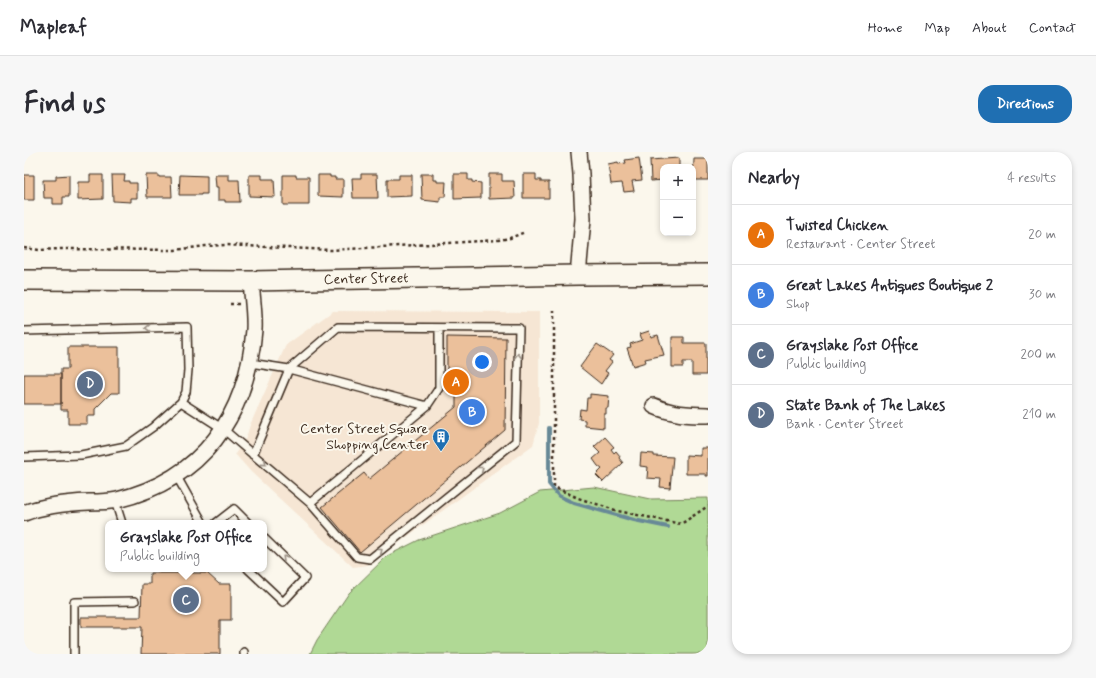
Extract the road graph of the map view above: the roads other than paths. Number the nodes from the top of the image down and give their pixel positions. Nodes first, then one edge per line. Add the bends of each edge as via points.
1 (579, 152) edge
2 (708, 274) edge
3 (578, 275) junction
4 (24, 280) edge
5 (251, 281) junction
6 (439, 328) junction
7 (24, 331) edge
8 (250, 363) junction
9 (289, 369) junction
10 (182, 402) junction
11 (427, 406) junction
12 (654, 406) dead end
13 (708, 415) edge
14 (223, 429) junction
15 (253, 455) junction
16 (24, 457) edge
17 (176, 475) junction
18 (116, 501) junction
19 (310, 503) junction
20 (24, 514) edge
21 (121, 520) edge
22 (201, 520) edge
23 (220, 520) edge
24 (245, 520) edge
25 (267, 541) edge
26 (251, 572) edge
27 (135, 601) dead end
28 (74, 654) edge

1 - 3 street via 583,218
2 - 3 street, Center Street
3 - 5 street, Center Street
4 - 5 street, Center Street
5 - 8 street via 254,328
6 - 9 lane via 338,327
6 - 11 lane via 439,388
19 -> 6 lane via 357,557 370,559 516,441 519,328
10 -> 7 lane via 186,392 188,370 187,327
8 - 9 lane
8 - 14 street via 241,394
9 - 11 lane
9 - 15 lane
10 - 14 lane
10 - 16 lane via 153,428 126,446 81,455
11 - 19 lane
12 - 13 street via 683,415
14 - 15 lane
14 - 17 street via 204,454
15 -> 19 lane
17 - 18 street via 155,488
17 - 22 lane
18 - 20 street via 66,503 46,506
18 - 21 lane
23 - 24 lane via 234,509
26 -> 25 lane via 283,602 305,578
27 - 28 lane via 74,602

